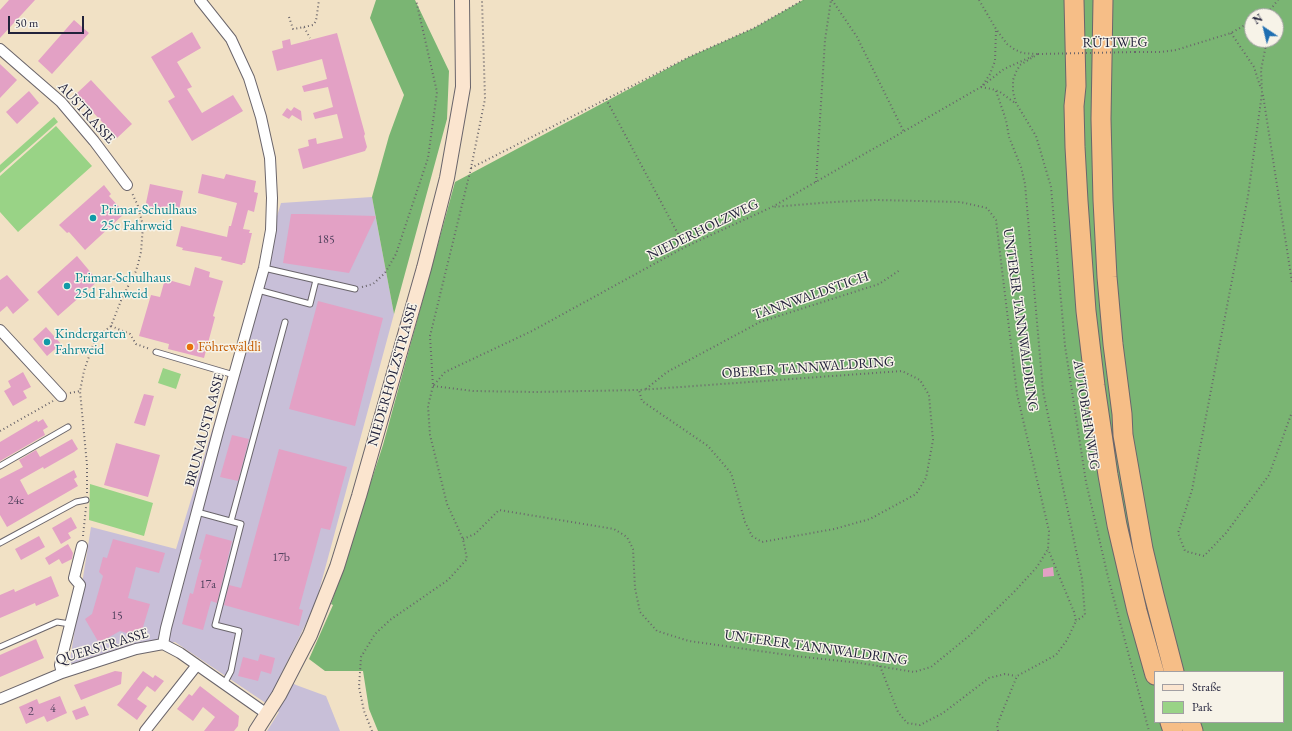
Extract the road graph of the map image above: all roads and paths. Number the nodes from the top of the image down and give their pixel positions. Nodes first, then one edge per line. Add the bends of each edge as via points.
1 (200, 0) edge
2 (319, 0) edge
3 (416, 0) edge
4 (462, 0) edge
5 (482, 0) edge
6 (803, 0) edge
7 (832, 0) edge
8 (979, 0) edge
9 (1066, 0) edge
10 (1074, 0) edge
11 (1094, 0) edge
12 (1103, 0) edge
13 (1278, 0) edge
14 (1272, 8) edge
15 (289, 17) dead end
16 (1244, 26) edge
17 (304, 27) junction
18 (996, 29) junction
19 (1231, 33) junction
20 (310, 38) dead end
21 (1265, 48) edge
22 (0, 49) edge
23 (1038, 54) junction
24 (981, 87) junction
25 (996, 91) junction
26 (1262, 92) junction
27 (606, 99) junction
28 (1016, 103) junction
29 (1074, 106) junction
30 (904, 132) junction
31 (471, 168) junction
32 (816, 182) junction
33 (127, 185) joint
34 (772, 206) junction
35 (685, 247) junction
36 (264, 268) junction
37 (900, 270) dead end
38 (316, 280) junction
39 (1292, 282) edge
40 (355, 289) joint
41 (258, 290) junction
42 (285, 322) dead end
43 (111, 326) junction
44 (0, 330) edge
45 (156, 352) joint
46 (234, 375) junction
47 (433, 386) junction
48 (645, 389) junction
49 (639, 390) junction
50 (61, 396) joint
51 (1292, 412) edge
52 (68, 427) dead end
53 (0, 431) edge
54 (1123, 435) junction
55 (0, 466) edge
56 (86, 500) junction
57 (197, 512) junction
58 (232, 521) junction
59 (463, 539) junction
60 (0, 543) edge
61 (82, 546) joint
62 (1048, 549) junction
63 (1076, 621) junction
64 (70, 624) junction
65 (163, 644) junction
66 (0, 647) edge
67 (198, 666) junction
68 (880, 666) junction
69 (1174, 671) edge
70 (1154, 672) edge
71 (62, 673) junction
72 (1017, 676) junction
73 (224, 684) junction
74 (0, 699) edge
75 (268, 714) junction
76 (145, 731) edge
77 (256, 731) edge
78 (372, 731) edge
79 (998, 731) edge
80 (1149, 731) edge

1 - 36 street, BRUNAUSTRASSE via 231,40 249,78 261,117 270,158 272,198
2 - 17 path via 316,21 313,25
3 - 40 path via 437,92 428,158 396,254 385,273 373,284
4 - 75 main road, NIEDERHOLZSTRASSE via 463,87 447,178 424,268 336,567 310,635
5 - 31 path via 485,99
6 - 27 path via 754,28
7 - 30 path via 857,37
7 - 32 path via 825,40
8 - 18 path
9 - 29 highway via 1068,87
10 - 29 highway
11 - 54 highway via 1093,119 1100,279 1114,415
12 - 54 highway via 1103,200 1107,277
13 - 14 path
15 - 17 path via 293,29
16 - 19 path, RÜTIWEG
17 - 20 path
18 - 23 path via 1014,49 1022,53
18 - 24 path via 995,61
19 - 23 path, RÜTIWEG, bridge via 1161,52
19 - 26 path via 1254,67
21 - 26 path via 1261,70
22 - 33 street, AUSTRASSE via 61,102
23 - 24 path, RÜTIWEG via 1008,67
23 - 28 path, AUTOBAHNWEG via 1020,65 1016,72 1013,92
24 - 25 path, AUTOBAHNWEG
24 - 30 path, NIEDERHOLZWEG
25 - 28 path, AUTOBAHNWEG
25 - 63 path via 1025,184 1043,391 1082,579 1085,615
26 - 39 path
26 - 51 path via 1248,196 1192,490 1178,533 1185,550 1204,556 1231,527 1269,475
27 - 31 path
27 - 35 path
28 - 80 path, AUTOBAHNWEG via 1036,136 1051,187 1065,346 1086,482
29 - 70 highway via 1081,256 1100,425 1124,555
30 - 32 path, NIEDERHOLZWEG
31 - 47 path via 430,336
32 - 34 path, NIEDERHOLZWEG
33 - 43 path via 138,206 143,226 141,252 136,271
34 - 35 path, NIEDERHOLZWEG
34 - 62 path, UNTERER TANNWALDRING via 877,200 960,202 987,208 996,220 1017,394 1049,531
35 - 47 path, NIEDERHOLZWEG via 532,331 445,372
36 - 38 lane
36 - 41 street, BRUNAUSTRASSE
37 - 48 path, TANNWALDSTICH via 879,284 760,322 667,372
38 - 40 lane
38 - 41 lane via 310,304
41 - 46 street, BRUNAUSTRASSE
42 - 58 lane
43 - 45 path via 130,334 136,344
43 - 56 path via 95,339 80,391 87,465
44 - 50 street
45 - 46 lane
46 - 57 street, BRUNAUSTRASSE
47 - 49 path, OBERER TANNWALDRING via 480,391
47 - 59 path via 428,406 430,435 447,504
48 - 49 path, OBERER TANNWALDRING
48 - 49 path, OBERER TANNWALDRING via 902,371 920,380 930,395 933,440 926,478 916,494 870,519 834,529 762,542 752,536 745,522 731,473 708,446 642,402
50 - 53 path
52 - 55 lane
54 - 69 highway via 1134,504
56 - 60 lane via 76,502
56 - 61 path
57 - 58 lane
57 - 65 street, BRUNAUSTRASSE
58 - 73 lane via 241,524 215,625 239,631 231,670
59 - 68 path, UNTERER TANNWALDRING via 475,534 499,510 614,529 627,537 633,550 635,588 640,612 657,630 689,641
59 - 78 path via 467,559 448,580 390,620 375,634 361,658 359,687 364,711
61 - 64 street via 74,578 80,585
62 - 63 path
62 - 68 path, UNTERER TANNWALDRING via 1037,567 1014,592 969,636 931,667 914,672
63 - 72 path via 1068,640 1056,655
64 - 66 lane via 57,622
64 - 71 street via 60,665
65 - 67 street, QUERSTRASSE
65 - 71 street, QUERSTRASSE via 136,649
67 - 73 street, QUERSTRASSE
67 - 76 street
68 - 72 path via 898,712 907,723 920,725 943,713 989,678 1005,674
71 - 74 street, QUERSTRASSE
72 - 79 path via 997,726
73 - 75 street, QUERSTRASSE
75 - 77 main road, NIEDERHOLZSTRASSE

